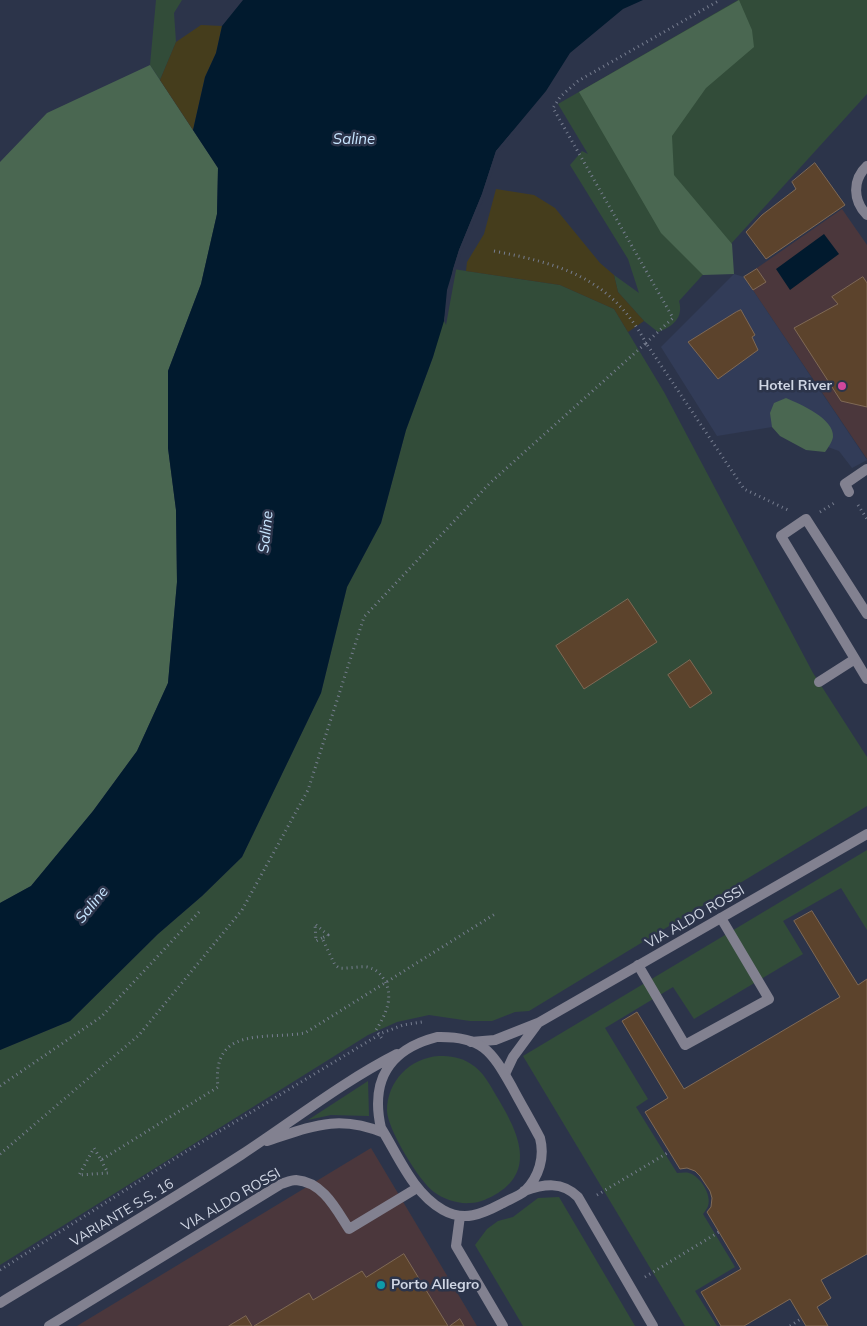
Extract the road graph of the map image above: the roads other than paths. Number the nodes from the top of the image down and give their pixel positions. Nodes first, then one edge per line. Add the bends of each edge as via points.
1 (867, 166) edge
2 (867, 215) edge
3 (867, 469) edge
4 (849, 492) dead end
5 (867, 614) edge
6 (855, 659) junction
7 (867, 679) edge
8 (819, 682) dead end
9 (867, 834) edge
10 (721, 918) junction
11 (638, 965) junction
12 (538, 1023) junction
13 (472, 1042) junction
14 (402, 1051) junction
15 (505, 1074) junction
16 (384, 1133) junction
17 (257, 1144) junction
18 (417, 1188) junction
19 (524, 1191) junction
20 (460, 1216) junction
21 (0, 1303) edge
22 (49, 1326) edge
23 (503, 1326) edge
24 (653, 1326) edge

1 - 2 street via 858,178 856,188 861,210
3 - 4 street via 845,484
5 - 6 street via 806,519 780,536
6 - 7 street
6 - 8 street
9 - 10 street, VIA ALDO ROSSI
10 - 11 street, VIA ALDO ROSSI
10 - 11 street via 769,999 685,1045
11 - 12 street, VIA ALDO ROSSI
12 - 13 street, VIA ALDO ROSSI via 495,1040
12 - 15 street, VIA ALDO ROSSI via 513,1057
13 - 14 street via 456,1037 437,1037
13 - 15 street via 490,1052
14 - 16 street via 382,1079 379,1111
14 - 17 street, VARIANTE S.S. 16 via 369,1069
15 - 19 street via 542,1145 539,1168
16 - 17 street, VARIANTE S.S. 16 via 366,1126 339,1122
16 - 18 street
17 - 21 street, VARIANTE S.S. 16
18 - 20 street via 429,1201
18 - 22 street, VIA ALDO ROSSI via 349,1228 324,1193 294,1180 281,1184
19 - 20 street via 485,1212
19 - 24 street via 554,1185 574,1193
20 - 23 street via 456,1246

